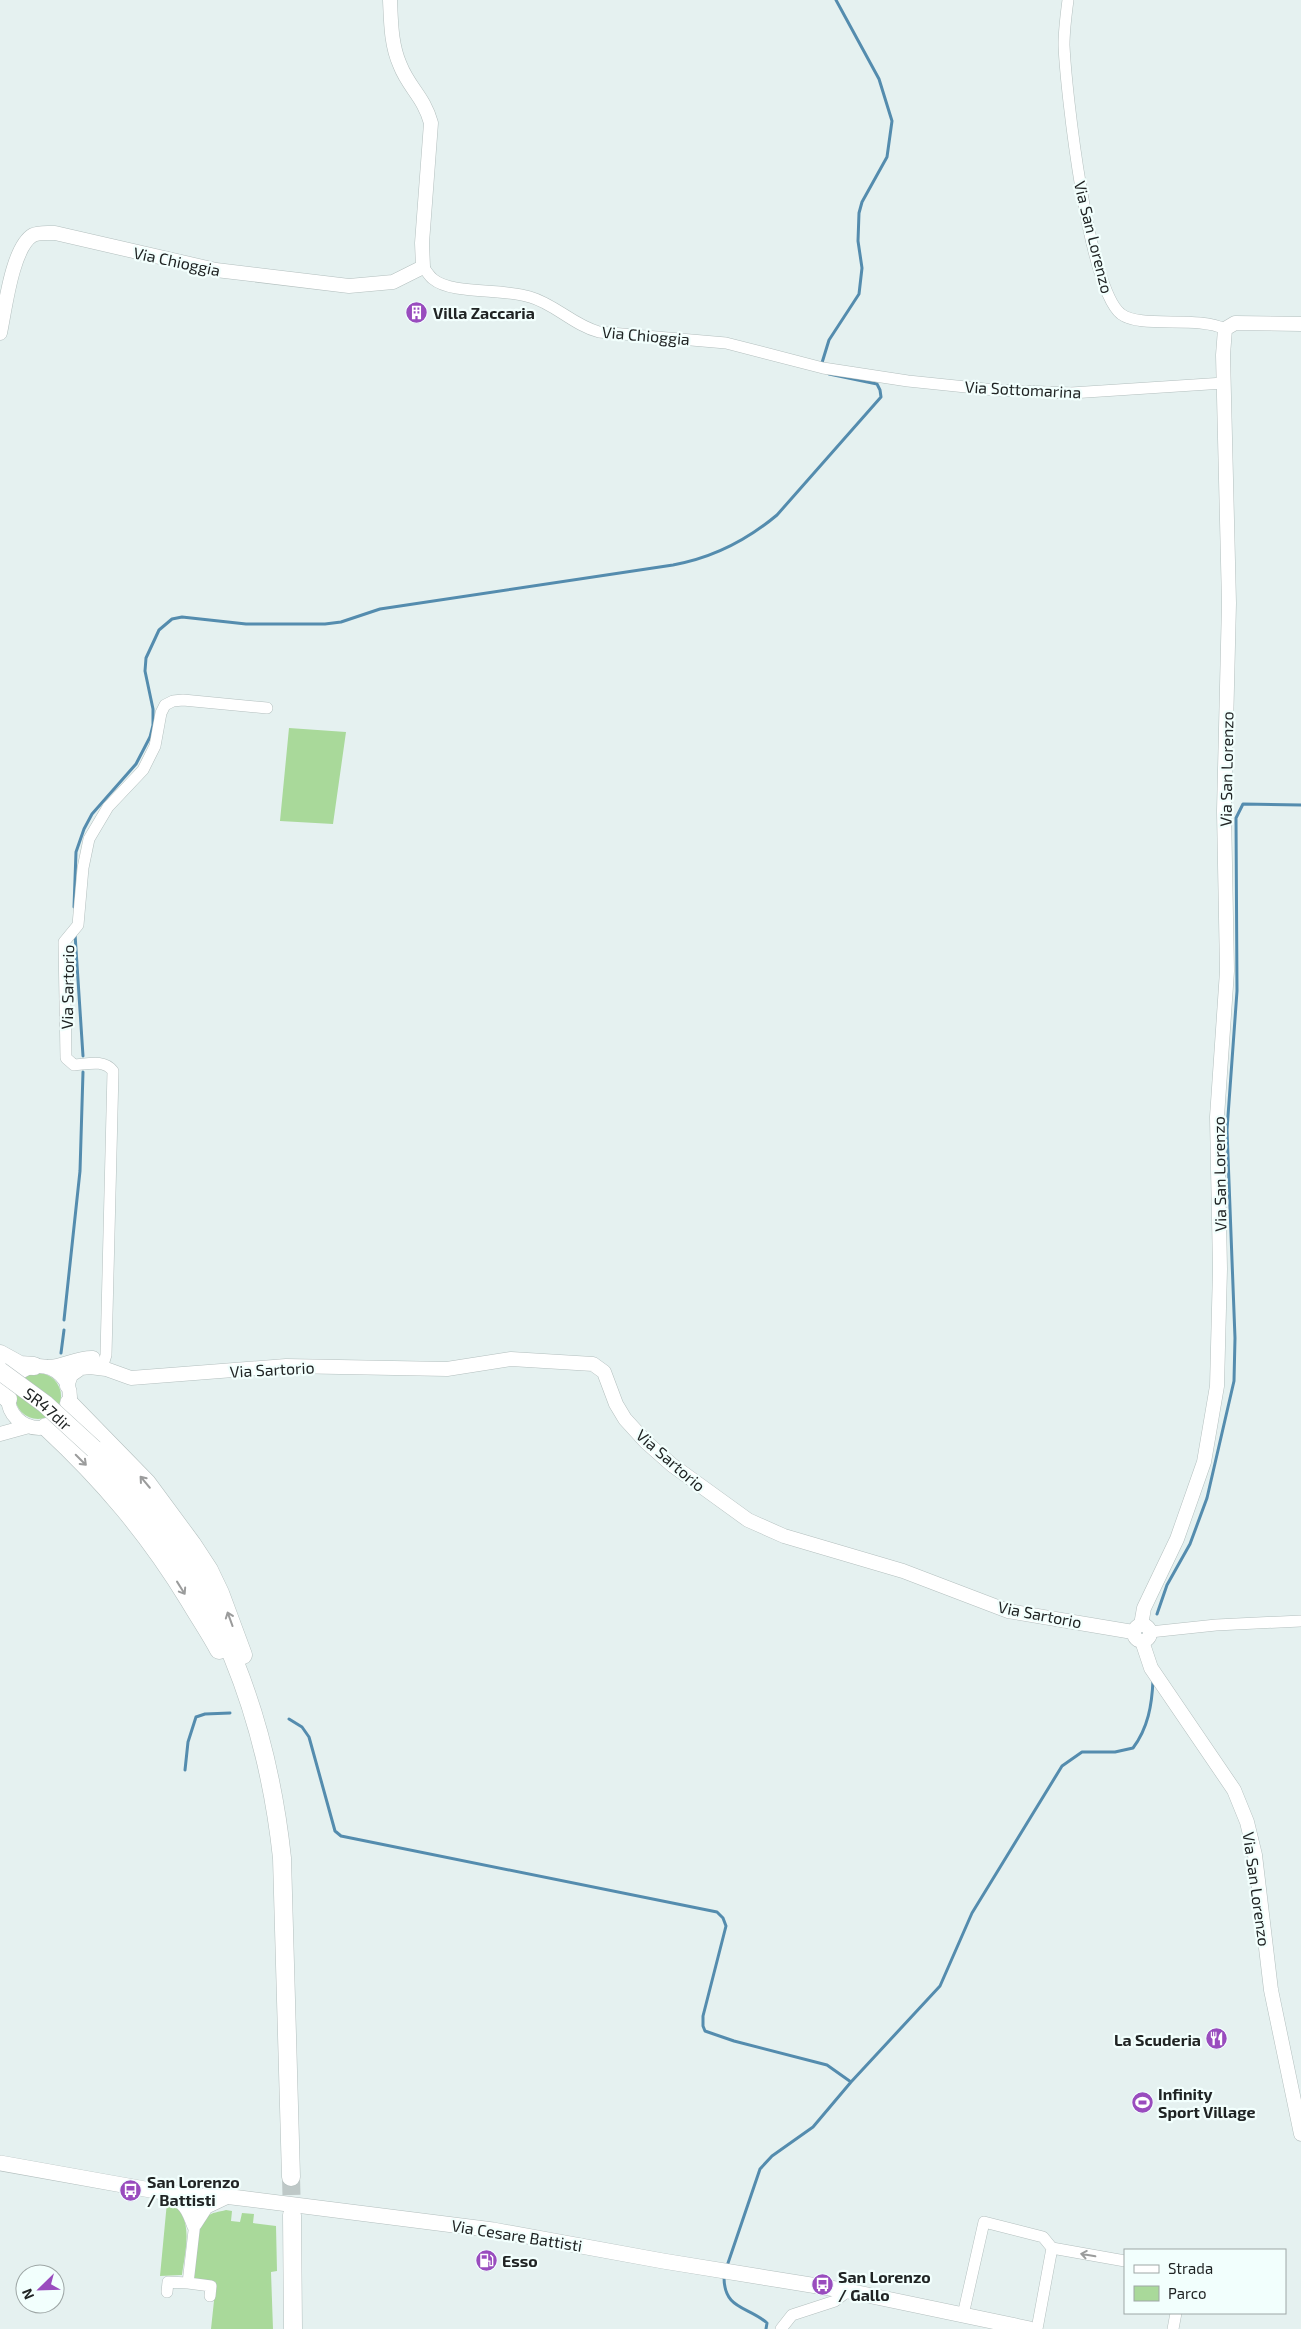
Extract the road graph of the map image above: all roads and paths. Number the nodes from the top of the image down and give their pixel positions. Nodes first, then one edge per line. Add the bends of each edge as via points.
1 (390, 0) edge
2 (1068, 0) edge
3 (423, 266) junction
4 (1301, 324) edge
5 (1225, 329) junction
6 (0, 333) edge
7 (819, 367) joint
8 (1224, 383) junction
9 (267, 708) dead end
10 (0, 1354) edge
11 (104, 1364) junction
12 (41, 1367) junction
13 (0, 1370) edge
14 (68, 1394) junction
15 (5, 1398) edge
16 (37, 1426) junction
17 (0, 1428) edge
18 (0, 1434) edge
19 (1301, 1621) edge
20 (1142, 1633) junction
21 (268, 1768) junction
22 (1301, 2134) edge
23 (0, 2163) edge
24 (291, 2177) tunnel mouth
25 (156, 2191) junction
26 (198, 2196) junction
27 (232, 2197) junction
28 (292, 2215) tunnel mouth
29 (194, 2228) junction
30 (1052, 2248) junction
31 (1124, 2261) edge
32 (188, 2283) junction
33 (848, 2291) junction
34 (167, 2292) dead end
35 (210, 2296) dead end
36 (1176, 2314) edge
37 (964, 2315) junction
38 (293, 2329) edge
39 (781, 2329) edge
40 (1030, 2329) edge
41 (1037, 2329) edge
42 (1173, 2329) edge

1 - 3 street via 393,46 400,66 427,109 431,123
2 - 5 street, Via San Lorenzo via 1064,44 1080,184 1101,276 1112,305 1135,320 1202,322
3 - 6 street, Via Chioggia via 393,282 349,286 216,270 55,233 38,233 22,246
3 - 7 street, Via Chioggia via 433,279 451,288 532,297 579,325 599,332 726,343
4 - 5 street via 1235,323
5 - 8 street, Via San Lorenzo
7 - 8 street, Via Sottomarina via 908,381 1033,392 1071,393
8 - 20 street, Via San Lorenzo via 1229,602 1224,812 1227,971 1217,1117 1218,1386 1204,1462 1177,1539 1144,1608
9 - 11 street, Via Sartorio via 183,700 165,705 155,746 143,770 108,807 89,839 78,925 64,942 66,1058 74,1066 101,1063 113,1071
10 - 12 highway via 20,1365
11 - 12 street, Via Sartorio via 90,1358 60,1367
11 - 14 street via 81,1368 71,1375
11 - 20 street, Via Sartorio via 148,1377 286,1366 447,1369 512,1359 593,1364 604,1372 616,1404 646,1442 748,1520 784,1536 903,1571 1008,1611
12 - 14 street via 60,1374
12 - 15 street via 25,1369 12,1381
13 - 21 highway, SR47dir / SR47dir, bridge via 45,1404 94,1449 145,1507 186,1565 204,1596 244,1685
14 - 16 street via 61,1418
21 -> 14 highway via 260,1705 230,1618 209,1570 147,1484
15 - 16 street via 16,1418
15 - 17 street
16 - 18 street
16 -> 21 highway via 70,1449 117,1499 156,1549 217,1645
19 - 20 street
20 - 22 street, Via San Lorenzo via 1152,1668 1234,1790 1247,1822 1256,1855 1271,1990
21 - 24 highway, SR47dir via 282,1858
23 - 25 main road, Via Cesare Battisti
25 - 26 main road, Via Cesare Battisti
25 - 29 street via 180,2201
26 - 27 main road, Via Cesare Battisti
26 - 29 street
27 - 29 street via 207,2208
27 - 33 main road, Via Cesare Battisti via 493,2230
28 - 38 highway
29 - 32 street
31 -> 30 street
30 - 37 street via 1044,2237 984,2222
30 - 41 street
32 - 34 street via 168,2282
32 - 35 street via 211,2286
33 - 37 main road, Via Cesare Battisti
33 - 39 street via 835,2302 792,2315
36 - 42 street
37 - 40 main road, Via Cesare Battisti

